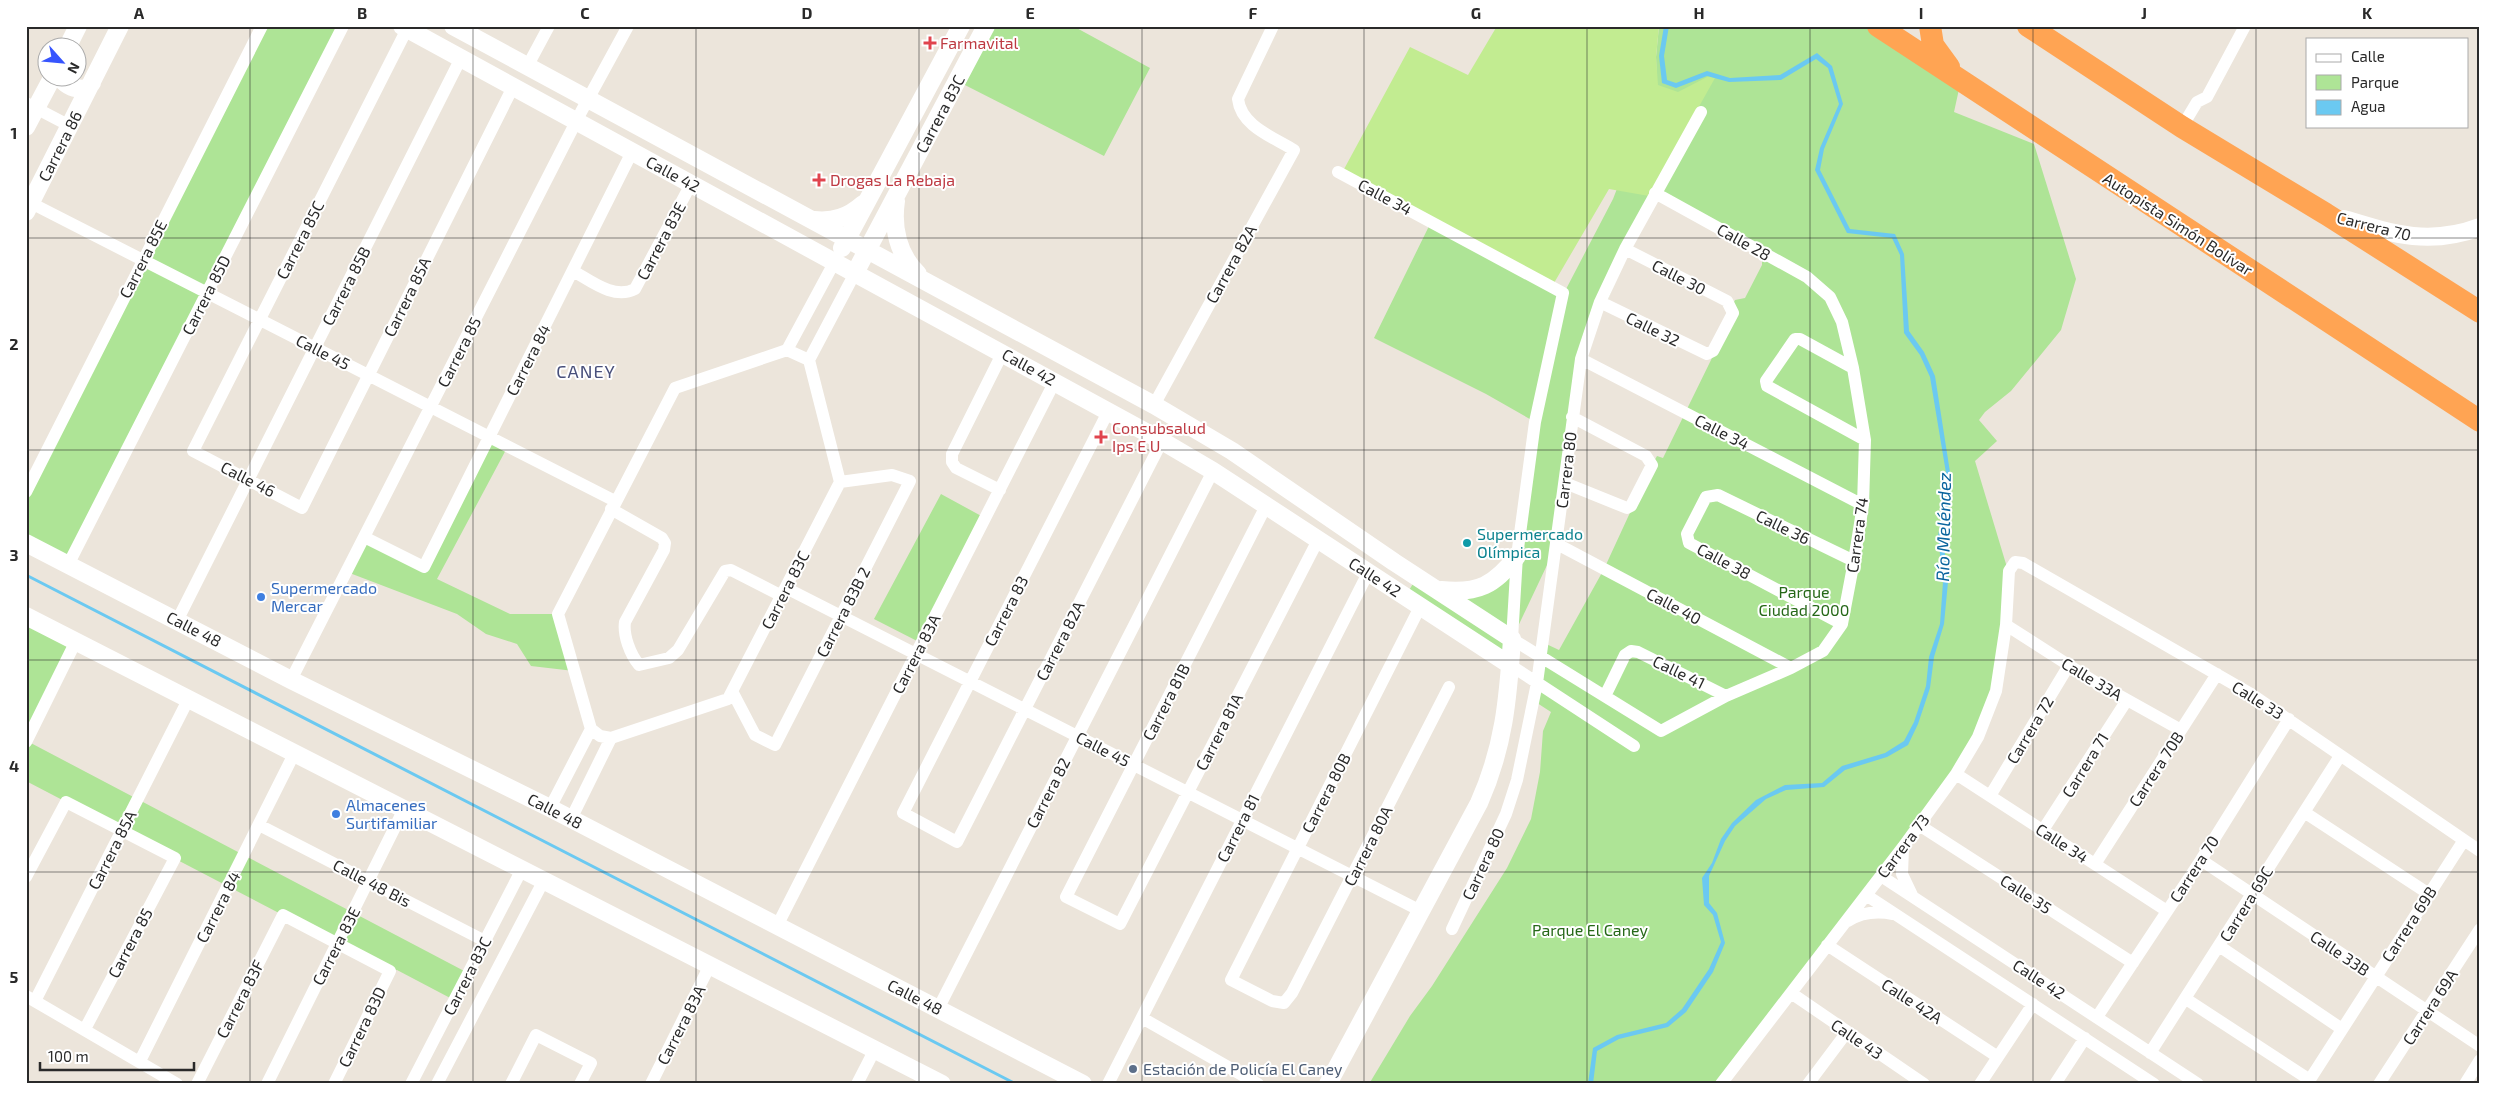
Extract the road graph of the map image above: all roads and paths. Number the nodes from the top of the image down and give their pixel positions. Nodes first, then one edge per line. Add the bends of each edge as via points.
1 (78, 26) edge
2 (120, 26) edge
3 (262, 26) edge
4 (343, 26) edge
5 (453, 26) edge
6 (550, 26) edge
7 (628, 26) edge
8 (961, 26) edge
9 (986, 26) edge
10 (1273, 26) edge
11 (1878, 26) edge
12 (1930, 26) edge
13 (2028, 26) edge
14 (2245, 26) edge
15 (405, 28) edge
16 (478, 32) edge
17 (72, 38) edge
18 (461, 58) junction
19 (527, 67) junction
20 (1961, 80) junction
21 (92, 83) junction
22 (88, 87) edge
23 (512, 87) junction
24 (44, 88) edge
25 (74, 88) edge
26 (87, 88) edge
27 (589, 100) junction
28 (31, 105) edge
29 (1701, 112) dead end
30 (576, 122) junction
31 (70, 126) junction
32 (26, 127) edge
33 (2182, 127) junction
34 (632, 152) junction
35 (1338, 172) dead end
36 (691, 184) junction
37 (902, 185) junction
38 (1655, 193) junction
39 (870, 196) junction
40 (29, 208) edge
41 (2326, 214) junction
42 (813, 220) junction
43 (2480, 227) edge
44 (847, 238) junction
45 (1625, 249) junction
46 (867, 250) junction
47 (142, 260) junction
48 (835, 261) junction
49 (573, 271) junction
50 (855, 273) junction
51 (930, 283) junction
52 (207, 293) junction
53 (1563, 293) joint
54 (1830, 297) joint
55 (1600, 302) junction
56 (2480, 312) edge
57 (260, 320) junction
58 (314, 348) junction
59 (788, 350) junction
60 (1003, 352) junction
61 (1707, 354) joint
62 (1581, 359) junction
63 (809, 360) junction
64 (1853, 368) junction
65 (369, 375) junction
66 (1055, 381) junction
67 (1154, 405) junction
68 (431, 407) junction
69 (1109, 410) junction
70 (1572, 417) junction
71 (2480, 421) edge
72 (490, 437) junction
73 (1865, 440) junction
74 (1162, 441) junction
75 (193, 451) joint
76 (1213, 471) junction
77 (248, 479) junction
78 (840, 482) junction
79 (1565, 483) junction
80 (1000, 490) junction
81 (26, 492) edge
82 (613, 505) junction
83 (1863, 505) junction
84 (1266, 506) junction
85 (302, 508) joint
86 (364, 537) junction
87 (1318, 540) junction
88 (1687, 540) joint
89 (26, 543) edge
90 (1557, 544) junction
91 (1517, 556) junction
92 (1854, 561) junction
93 (68, 565) junction
94 (2026, 565) joint
95 (1368, 573) junction
96 (1438, 590) junction
97 (784, 592) junction
98 (1420, 606) junction
99 (26, 616) edge
100 (842, 616) junction
101 (177, 620) junction
102 (1842, 624) junction
103 (2006, 625) junction
104 (1512, 639) junction
105 (76, 641) junction
106 (916, 654) junction
107 (1540, 656) junction
108 (2069, 665) junction
109 (1510, 666) junction
110 (1791, 668) junction
111 (2217, 674) junction
112 (292, 680) junction
113 (970, 681) junction
114 (1537, 683) junction
115 (1450, 687) dead end
116 (733, 693) junction
117 (1605, 696) junction
118 (1726, 696) junction
119 (189, 698) junction
120 (2127, 700) junction
121 (1025, 709) junction
122 (2288, 719) junction
123 (591, 729) junction
124 (2181, 730) junction
125 (1661, 731) joint
126 (1078, 736) junction
127 (611, 738) junction
128 (26, 742) edge
129 (1634, 746) dead end
130 (295, 752) junction
131 (2340, 756) junction
132 (1134, 765) junction
133 (1956, 774) junction
134 (1188, 792) junction
135 (1990, 796) junction
136 (550, 808) junction
137 (404, 809) junction
138 (2304, 812) junction
139 (571, 819) junction
140 (1242, 820) junction
141 (258, 825) junction
142 (1919, 825) junction
143 (122, 830) junction
144 (2043, 830) junction
145 (2464, 840) junction
146 (957, 842) joint
147 (1903, 847) junction
148 (1298, 848) junction
149 (2480, 852) edge
150 (2201, 860) junction
151 (2094, 864) junction
152 (522, 868) junction
153 (1353, 876) junction
154 (1880, 876) junction
155 (26, 877) edge
156 (544, 880) junction
157 (368, 881) junction
158 (2252, 894) junction
159 (2429, 894) junction
160 (1866, 895) junction
161 (1913, 897) junction
162 (1421, 911) junction
163 (2167, 912) junction
164 (283, 915) joint
165 (1899, 916) junction
166 (1120, 924) joint
167 (777, 926) junction
168 (1842, 926) junction
169 (1452, 929) dead end
170 (2480, 929) edge
171 (485, 941) junction
172 (337, 943) junction
173 (1827, 945) junction
174 (2219, 946) junction
175 (2133, 963) junction
176 (710, 965) junction
177 (2375, 977) junction
178 (1791, 993) junction
179 (31, 998) edge
180 (2186, 999) junction
181 (1284, 1003) joint
182 (2033, 1004) junction
183 (938, 1009) junction
184 (2427, 1011) junction
185 (2097, 1017) junction
186 (1142, 1018) junction
187 (2342, 1028) junction
188 (84, 1029) junction
189 (1847, 1032) junction
190 (2085, 1038) junction
191 (2480, 1046) edge
192 (875, 1049) junction
193 (2150, 1053) junction
194 (1998, 1057) junction
195 (2480, 1060) edge
196 (140, 1061) junction
197 (922, 1079) edge
198 (2309, 1082) edge
199 (177, 1084) edge
200 (196, 1084) edge
201 (267, 1084) edge
202 (334, 1084) edge
203 (411, 1084) edge
204 (437, 1084) edge
205 (511, 1084) edge
206 (580, 1084) edge
207 (651, 1084) edge
208 (857, 1084) edge
209 (942, 1084) edge
210 (1083, 1084) edge
211 (1108, 1084) edge
212 (1258, 1084) edge
213 (1328, 1084) edge
214 (1721, 1084) edge
215 (1808, 1084) edge
216 (1924, 1084) edge
217 (1980, 1084) edge
218 (2055, 1084) edge
219 (2154, 1084) edge
220 (2198, 1084) edge
221 (2379, 1084) edge
222 (2465, 1084) edge

1 - 17 street
2 - 21 street, Carrera 86
3 - 47 street, Carrera 85E
4 - 52 street, Carrera 85D
5 - 16 street, Calle 42
6 - 19 street
7 - 27 street, Carrera 85
8 - 39 street, Carrera 83C
9 - 37 street, Carrera 83C
10 - 67 street, Carrera 82A via 1238,99 1239,110 1246,120 1294,150
11 - 20 highway, Autopista Simón Bolívar
12 - 20 highway via 1933,45
13 - 33 highway
14 - 33 street via 2207,97 2197,102
15 - 18 street, Calle 42
15 - 57 street, Carrera 85C
16 - 19 street, Calle 42
18 - 23 street, Calle 42
18 - 58 street, Carrera 85B
19 - 27 street, Calle 42
20 - 71 highway, Autopista Simón Bolívar
21 - 22 street
21 - 31 street, Carrera 86
23 - 30 street, Calle 42
23 - 65 street, Carrera 85A
24 - 28 street
25 - 26 street
27 - 30 street, Carrera 85
27 - 42 street, Calle 42
28 - 31 street
28 - 32 street
29 - 38 street, Carrera 80
30 - 34 street, Calle 42
30 - 68 street, Carrera 85
31 - 40 street, Carrera 86
33 - 41 highway
34 - 36 street, Calle 42
34 - 49 street, Carrera 84
35 - 53 street, Calle 34
36 - 48 street, Calle 42
36 - 49 street, Carrera 83E via 640,283 628,293 612,292
37 - 46 street, Carrera 83C
37 - 51 street via 894,221 897,240 904,257
38 - 45 street, Carrera 80
38 - 54 street, Calle 28 via 1807,278
39 - 42 street via 845,216 834,220
39 - 44 street, Carrera 83C
40 - 47 street, Calle 45
41 - 43 street, Carrera 70 via 2410,237 2441,237
41 - 56 highway
42 - 44 street, Calle 42
44 - 46 street, Calle 42
44 - 48 street, Carrera 83C
45 - 55 street, Carrera 80
45 - 61 street, Calle 30 via 1728,301 1732,306 1733,313 1717,344
46 - 50 street, Carrera 83C
46 - 51 street, Calle 42
47 - 52 street, Calle 45
47 - 81 street, Carrera 85E
48 - 50 street, Calle 42
48 - 59 street, Carrera 83C
49 - 72 street, Carrera 84
50 - 60 street, Calle 42
50 - 63 street, Carrera 83C
51 - 67 street, Calle 42
52 - 57 street, Calle 45
52 - 93 street, Carrera 85D
53 - 91 street, Carrera 80 via 1535,422
54 - 64 street, Carrera 74 via 1842,322
55 - 61 street, Calle 32
55 - 62 street, Carrera 80
57 - 58 street, Calle 45
57 - 75 street, Carrera 85C
58 - 65 street, Calle 45
58 - 77 street, Carrera 85B
59 - 63 street
59 - 82 street via 674,388
60 - 66 street, Calle 42
60 - 80 street via 954,447 952,462 962,472
62 - 70 street, Carrera 80
62 - 83 street, Calle 34
63 - 78 street
64 - 73 street, Carrera 74
64 - 73 street via 1795,339 1766,381 1767,386
65 - 68 street, Calle 45
65 - 85 street, Carrera 85A
66 - 69 street, Calle 42
66 - 80 street, Carrera 83A
67 - 96 street, Calle 42 via 1232,451
68 - 72 street, Calle 45
68 - 86 street, Carrera 85
69 - 74 street, Calle 42
69 - 113 street, Carrera 83
70 - 79 street, Carrera 80
70 - 79 street via 1650,459 1652,464 1631,506 1626,508
72 - 82 street, Calle 45
72 - 86 street, Carrera 84 via 424,567
73 - 83 street, Carrera 74
74 - 76 street, Calle 42
74 - 121 street, Carrera 82A
75 - 77 street, Calle 46
76 - 84 street, Calle 42
76 - 126 street, Carrera 82
77 - 85 street, Calle 46
77 - 101 street, Carrera 85B
78 - 97 street, Carrera 83C
78 - 100 street, Carrera 83B 2 via 892,475 910,481
79 - 90 street, Carrera 80
80 - 106 street, Carrera 83A
82 - 97 street, Calle 45 via 665,543 625,622 624,630 639,664 669,658 678,650 725,571 731,570
82 - 123 street via 558,614
83 - 92 street, Carrera 74
84 - 87 street, Calle 42
84 - 132 street, Carrera 81B
86 - 112 street, Carrera 85
87 - 95 street, Calle 42
87 - 134 street, Carrera 81A
88 - 92 street, Calle 36 via 1706,497 1712,494
88 - 102 street, Calle 38
89 - 93 street, Calle 48
90 - 107 street, Carrera 80
90 - 110 street, Calle 40
91 - 96 street via 1503,574 1484,587 1461,592
91 - 104 street, Carrera 80
92 - 102 street, Carrera 74
93 - 101 street, Calle 48
94 - 103 street, Carrera 73 via 2015,562 2011,565
94 - 111 street, Calle 33
95 - 98 street, Calle 42
95 - 140 street, Carrera 81
96 - 104 street, Calle 42
97 - 100 street, Calle 45
97 - 116 street, Carrera 83C
98 - 109 street, Calle 42
98 - 148 street, Carrera 80B
99 - 105 street
100 - 106 street, Calle 45
100 - 116 street, Carrera 83B 2 via 775,745 755,735
101 - 112 street, Calle 48
102 - 110 street, Carrera 74 via 1824,651
103 - 108 street, Calle 33A
103 - 133 street, Carrera 73 via 1992,705
104 - 107 street, Calle 42
104 - 109 street, Carrera 80
105 - 119 street
105 - 128 street
106 - 113 street, Calle 45
106 - 167 street, Carrera 83A
107 - 114 street, Carrera 80
107 - 117 street, Calle 42
108 - 120 street, Calle 33A
108 - 135 street, Carrera 72
109 - 114 street, Calle 42
109 - 162 street, Carrera 80 via 1502,740 1491,776
110 - 118 street, Carrera 74
111 - 122 street, Calle 33
111 - 124 street, Carrera 70B
112 - 136 street, Calle 48
113 - 121 street, Calle 45
113 - 146 street, Carrera 83 via 903,813
114 - 129 street, Calle 42
114 - 169 street, Carrera 80 via 1518,780
115 - 153 street, Carrera 80A
116 - 127 street via 723,702
117 - 118 street, Calle 41 via 1630,651
117 - 125 street, Calle 42
118 - 125 street, Carrera 74
119 - 130 street
119 - 143 street, Carrera 85A
120 - 124 street, Calle 33A
120 - 144 street, Carrera 71
121 - 126 street, Calle 45
121 - 146 street, Carrera 82A
122 - 131 street, Calle 33
122 - 150 street, Carrera 70
123 - 127 street via 600,736
123 - 136 street
124 - 151 street, Carrera 70B
126 - 132 street, Calle 45
126 - 183 street, Carrera 82
127 - 139 street
130 - 137 street
130 - 141 street, Carrera 84
131 - 138 street, Carrera 69C
131 - 145 street, Calle 33
132 - 134 street, Calle 45
132 - 166 street, Carrera 81B via 1066,897
133 - 135 street, Calle 34
133 - 142 street, Carrera 73
134 - 140 street, Calle 45
134 - 166 street, Carrera 81A
135 - 144 street, Calle 34
136 - 139 street, Calle 48
137 - 152 street
137 - 157 street, Carrera 83E
138 - 158 street, Carrera 69C
138 - 159 street
139 - 167 street, Calle 48
140 - 148 street, Calle 45
140 - 186 street, Carrera 81
141 - 157 street, Calle 48 Bis
141 - 196 street, Carrera 84
142 - 147 street, Carrera 73
142 - 175 street, Calle 35
143 - 155 street via 66,802
143 - 179 street, Carrera 85A
143 - 188 street, Carrera 85 via 175,858
144 - 151 street, Calle 34
145 - 149 street, Calle 33
145 - 159 street, Carrera 69B
147 - 154 street, Carrera 73
147 - 161 street via 1902,874
148 - 153 street, Calle 45
148 - 181 street, Carrera 80B via 1231,980 1272,1002
150 - 158 street, Calle 33B
150 - 163 street, Carrera 70
151 - 163 street, Calle 34
152 - 156 street
152 - 171 street, Carrera 83C
153 - 162 street, Calle 45
153 - 181 street, Carrera 80A
154 - 160 street, Carrera 73
154 - 161 street, Calle 42
156 - 176 street
156 - 204 street, Carrera 83C
157 - 171 street, Calle 48 Bis
157 - 172 street, Carrera 83E
158 - 174 street, Carrera 69C
158 - 177 street, Calle 33B
159 - 177 street, Carrera 69B
160 - 165 street, Calle 42
160 - 168 street, Carrera 73
161 - 185 street, Calle 42
162 - 213 street, Carrera 80
163 - 175 street, Carrera 70
164 - 172 street, Carrera 83D
164 - 200 street, Carrera 83F
165 - 168 street via 1866,913
165 - 182 street, Calle 42
167 - 183 street, Calle 48
168 - 173 street, Carrera 73
170 - 184 street, Carrera 69A
171 - 203 street, Carrera 83C
172 - 201 street, Carrera 83E
172 - 202 street, Carrera 83D via 390,971
173 - 178 street, Carrera 73
173 - 194 street, Calle 42A
174 - 180 street, Carrera 69C
174 - 187 street
175 - 185 street, Carrera 70
176 - 192 street
176 - 207 street, Carrera 83A
177 - 184 street, Calle 33B
177 - 187 street, Carrera 69B
178 - 189 street, Calle 43
178 - 214 street, Carrera 73
179 - 188 street
180 - 193 street, Carrera 69C
180 - 198 street
182 - 190 street, Calle 42
182 - 194 street
183 - 210 street, Calle 48
184 - 191 street, Calle 33B
184 - 221 street, Carrera 69A
185 - 193 street, Calle 42
186 - 211 street, Carrera 81
186 - 212 street
187 - 198 street, Carrera 69B
188 - 196 street
189 - 215 street
189 - 216 street, Calle 43
190 - 218 street
190 - 219 street, Calle 42
192 - 197 street
192 - 208 street
193 - 220 street, Calle 42
194 - 217 street
195 - 222 street
196 - 199 street
197 - 209 street
205 - 206 street via 536,1035 591,1063

